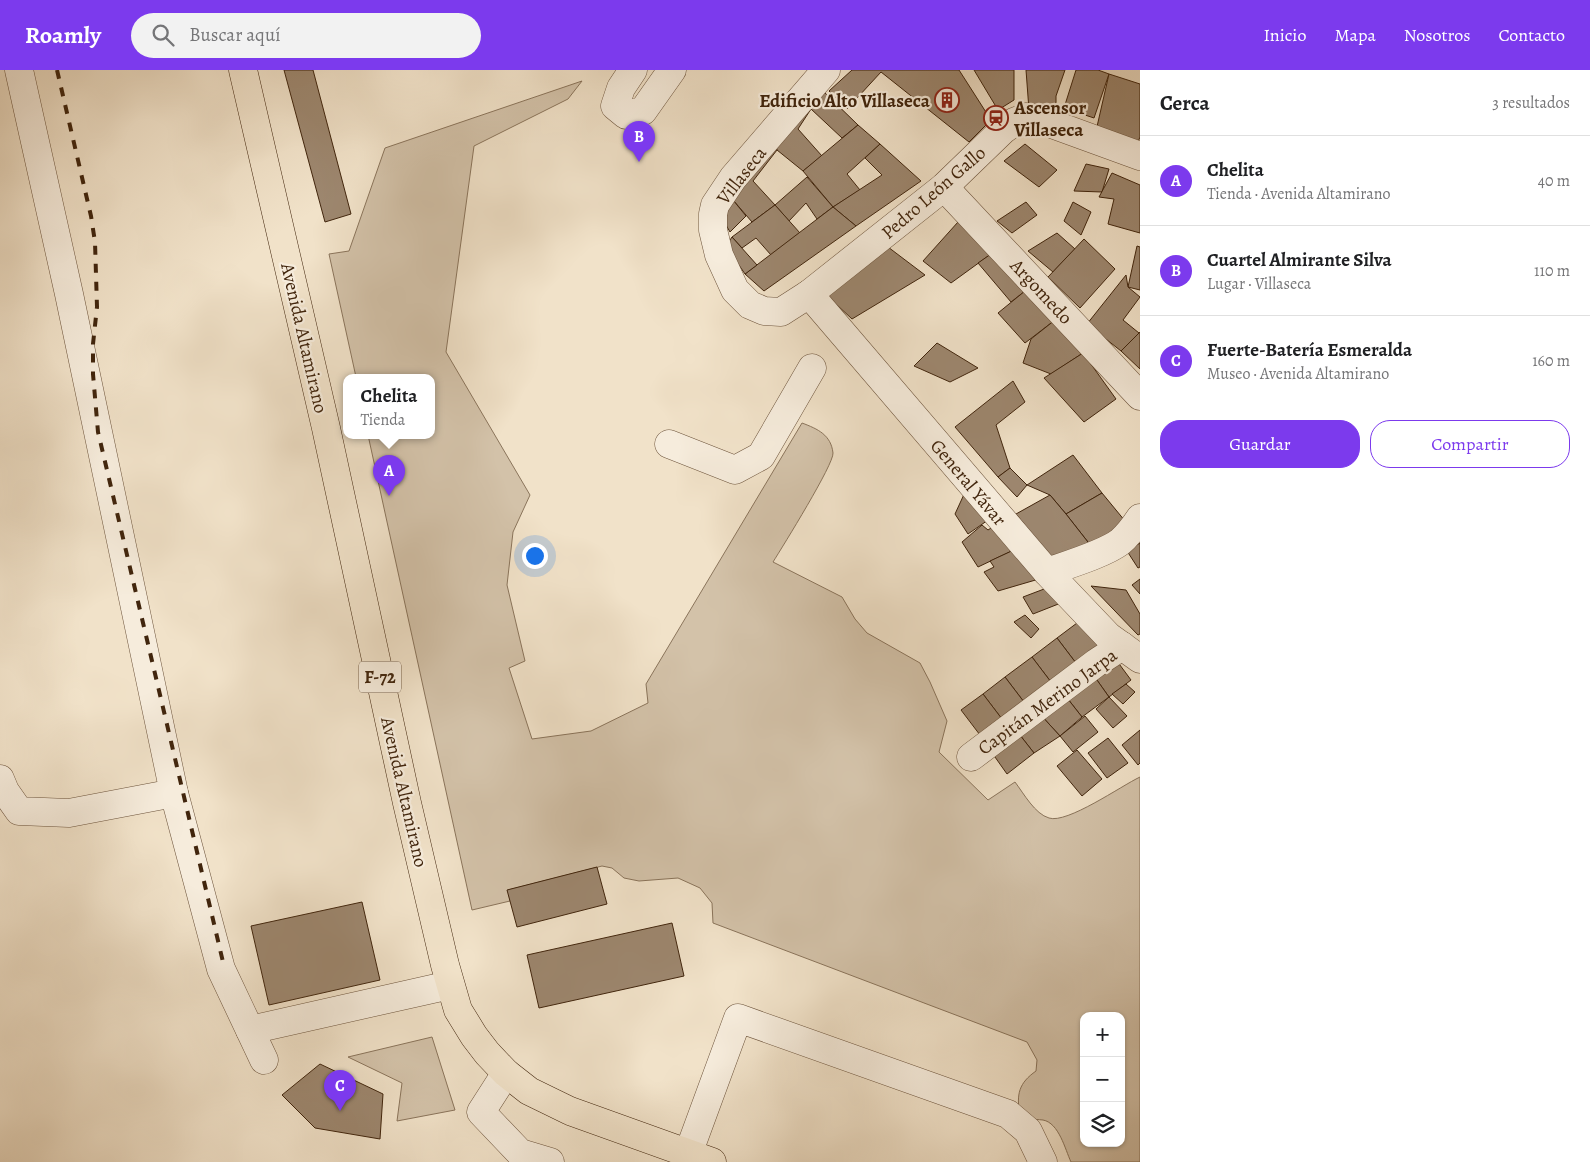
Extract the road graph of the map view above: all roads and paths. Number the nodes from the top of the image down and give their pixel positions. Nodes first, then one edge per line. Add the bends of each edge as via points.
1 (19, 70) edge
2 (242, 70) edge
3 (633, 70) edge
4 (672, 70) edge
5 (826, 70) edge
6 (1140, 156) edge
7 (944, 187) junction
8 (809, 294) junction
9 (764, 311) joint
10 (812, 368) dead end
11 (1140, 396) edge
12 (669, 444) dead end
13 (1140, 518) edge
14 (1047, 572) junction
15 (1131, 653) edge
16 (971, 756) dead end
17 (0, 779) edge
18 (174, 794) junction
19 (450, 985) junction
20 (250, 1030) junction
21 (264, 1060) dead end
22 (506, 1073) junction
23 (700, 1158) edge
24 (550, 1162) edge
25 (1043, 1162) edge

1 - 18 street
2 - 19 main road, Avenida Altamirano / F-72
3 - 4 street via 621,88 616,106 626,115 642,111
5 - 9 street, Villaseca via 733,178 713,214 719,255 735,290 750,304
6 - 7 street, Pedro León Gallo via 1026,117 1003,130
7 - 8 street, Pedro León Gallo
7 - 11 street, Argomedo
8 - 9 street, Pedro León Gallo via 781,312
8 - 14 street, General Yávar
10 - 12 street via 761,456 735,470
13 - 14 street via 1119,542
14 - 15 street, General Yávar via 1108,636
15 - 16 street, Capitán Merino Jarpa via 1096,663
17 - 18 street via 19,811 69,812
18 - 20 street via 221,969
19 - 20 street
19 - 22 main road, Avenida Altamirano / F-72 via 458,1010 474,1036
20 - 21 street
22 - 23 main road, Avenida Altamirano / F-72 via 529,1091 562,1108
22 - 24 street via 481,1112 520,1152
23 - 25 street via 738,1018 1008,1114 1028,1130

